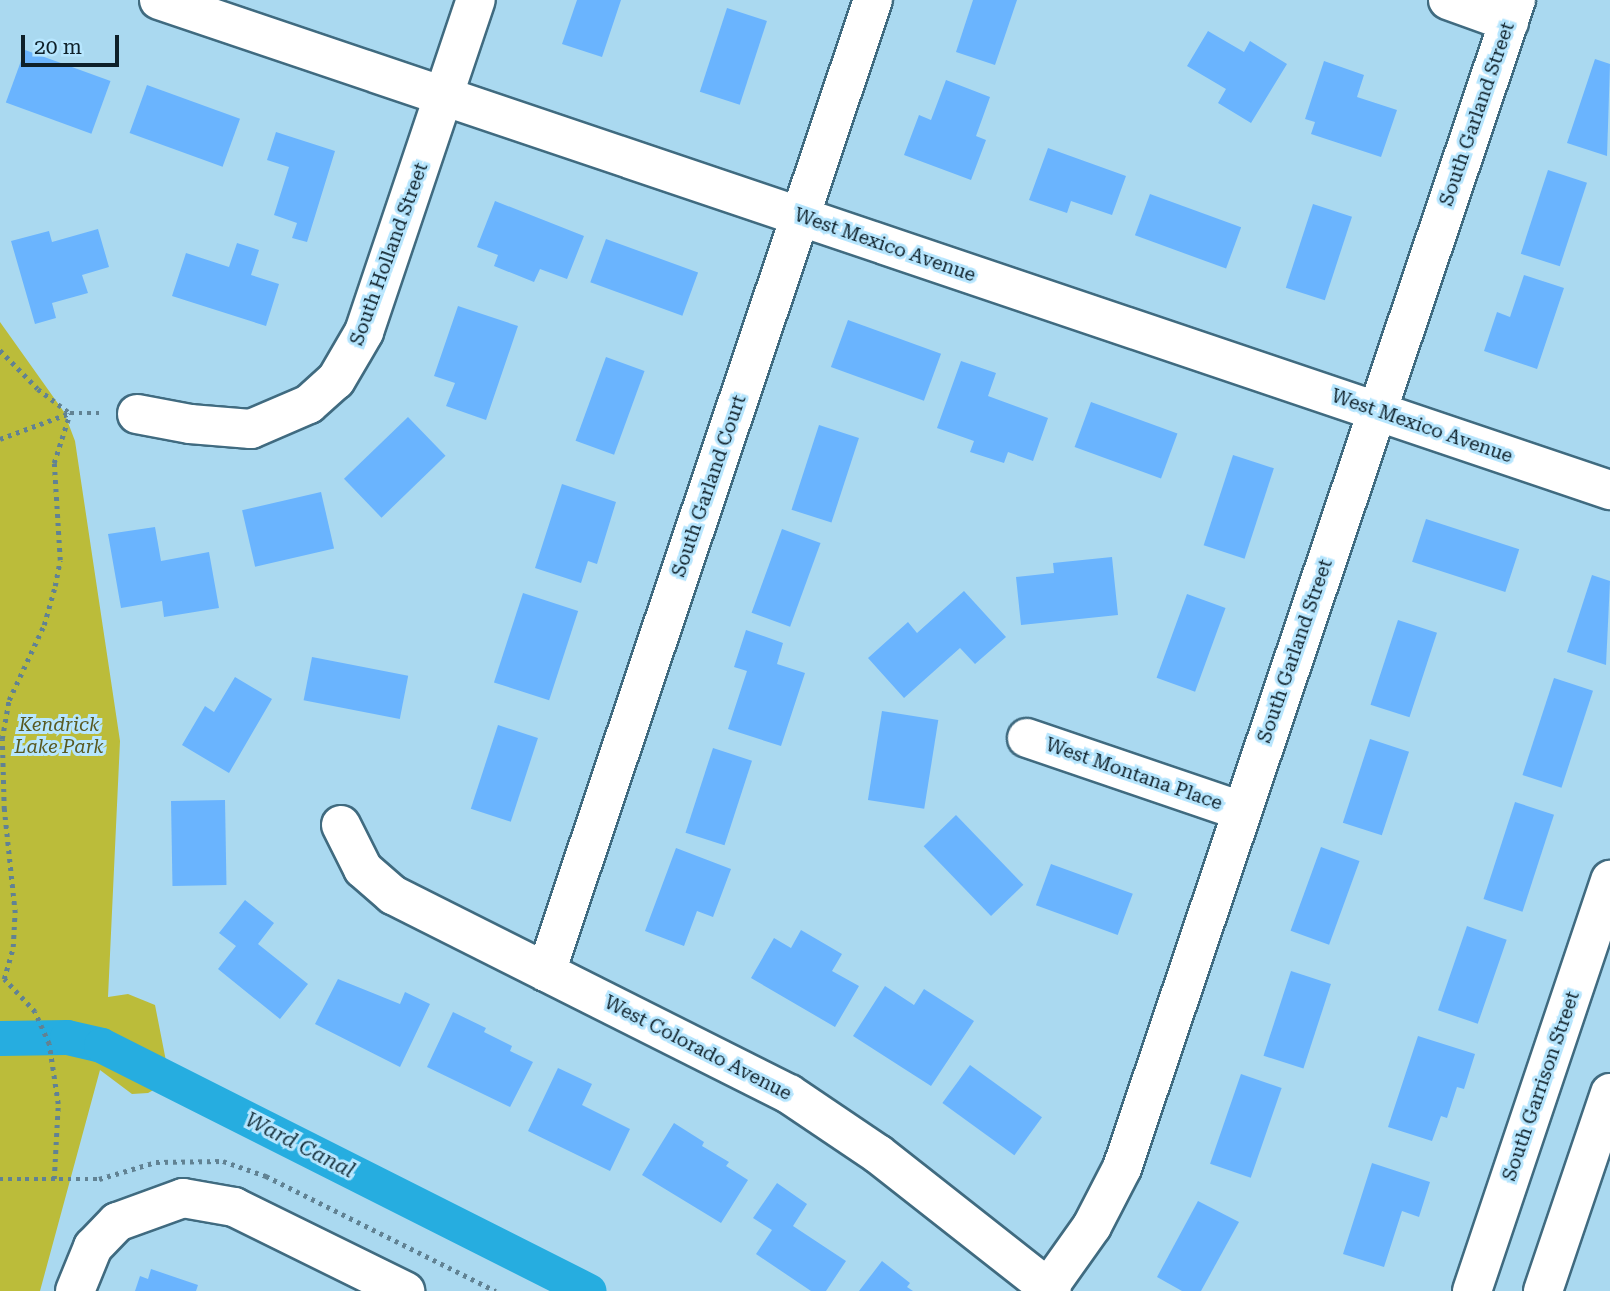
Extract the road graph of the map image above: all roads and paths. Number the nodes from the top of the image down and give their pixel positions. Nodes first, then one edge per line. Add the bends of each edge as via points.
1 (159, 0) edge
2 (476, 0) edge
3 (873, 0) edge
4 (1448, 0) edge
5 (1512, 11) edge
6 (444, 95) junction
7 (799, 217) junction
8 (0, 350) edge
9 (1377, 410) junction
10 (70, 413) junction
11 (137, 414) dead end
12 (0, 439) edge
13 (1610, 490) edge
14 (1027, 738) dead end
15 (1241, 811) junction
16 (341, 825) dead end
17 (1610, 880) edge
18 (546, 972) junction
19 (1610, 1093) edge
20 (54, 1179) junction
21 (0, 1180) edge
22 (99, 1180) dead end
23 (1050, 1289) edge
24 (75, 1291) edge
25 (405, 1291) edge
26 (1472, 1291) edge
27 (1543, 1291) edge

1 - 6 street, West Mexico Avenue
2 - 6 street, South Holland Street
3 - 7 street, South Garland Court
4 - 5 street
5 - 9 street, South Garland Street
6 - 7 street, West Mexico Avenue
6 - 11 street, South Holland Street via 364,332 324,394 283,418 251,429
7 - 9 street, West Mexico Avenue
7 - 18 street, South Garland Court
8 - 10 path via 38,389
9 - 13 street, West Mexico Avenue
9 - 15 street, South Garland Street
10 - 12 path
10 - 20 path via 54,463 60,549 55,586 44,625 9,701 2,771 15,913 13,947 4,979 35,1012 49,1044 58,1114
14 - 15 street, West Montana Place
15 - 23 street, South Garland Street via 1122,1168 1092,1226
16 - 18 street, West Colorado Avenue via 363,869 393,895
17 - 26 street, South Garrison Street
18 - 23 street, West Colorado Avenue via 789,1094 878,1154
19 - 27 street
20 - 21 path
20 - 22 path
24 - 25 street via 89,1255 105,1233 131,1214 166,1201 200,1198 234,1207

